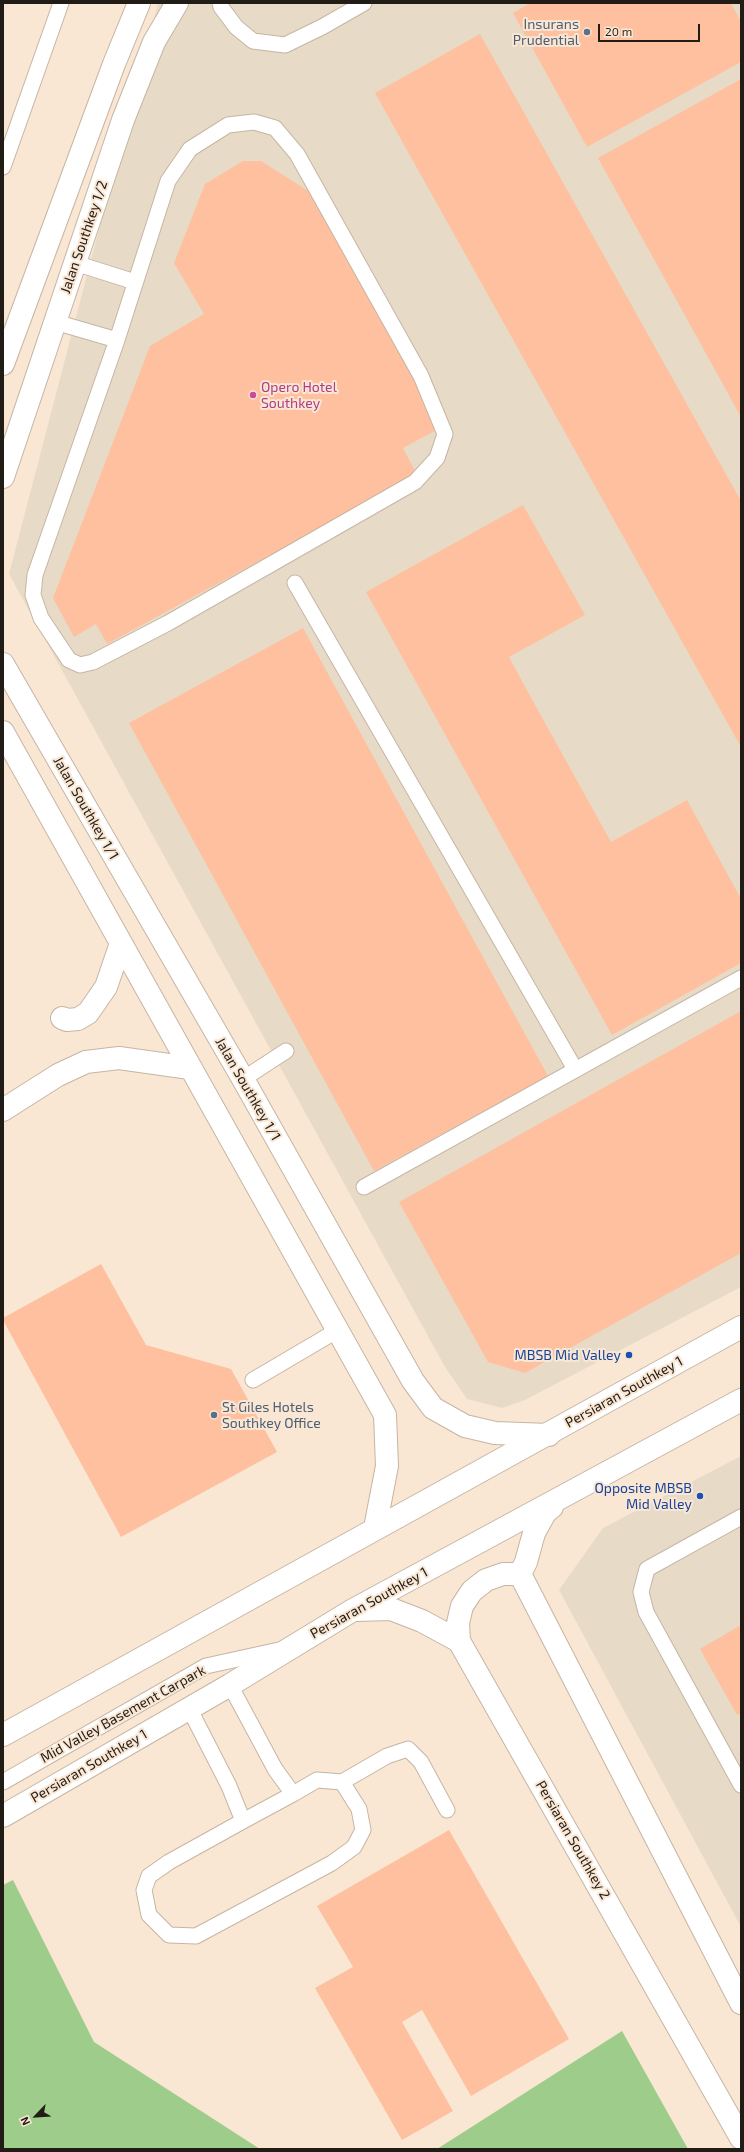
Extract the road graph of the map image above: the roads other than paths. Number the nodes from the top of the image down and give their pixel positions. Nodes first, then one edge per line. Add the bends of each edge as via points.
1 (61, 3) edge
2 (139, 3) edge
3 (177, 3) edge
4 (220, 3) edge
5 (364, 3) edge
6 (3, 168) edge
7 (75, 263) junction
8 (135, 282) junction
9 (55, 322) junction
10 (117, 340) junction
11 (3, 364) edge
12 (3, 477) edge
13 (295, 583) dead end
14 (3, 664) edge
15 (3, 732) edge
16 (120, 943) junction
17 (741, 978) edge
18 (62, 1018) dead end
19 (286, 1051) dead end
20 (190, 1068) junction
21 (575, 1069) junction
22 (243, 1079) junction
23 (3, 1110) edge
24 (364, 1187) dead end
25 (741, 1327) edge
26 (338, 1330) junction
27 (253, 1380) dead end
28 (741, 1400) edge
29 (549, 1435) junction
30 (560, 1499) junction
31 (741, 1517) edge
32 (375, 1528) junction
33 (520, 1574) junction
34 (353, 1610) junction
35 (459, 1641) junction
36 (293, 1646) junction
37 (230, 1685) junction
38 (189, 1708) junction
39 (3, 1735) edge
40 (3, 1782) edge
41 (342, 1782) junction
42 (741, 1785) edge
43 (293, 1794) junction
44 (447, 1810) dead end
45 (3, 1816) edge
46 (243, 1821) junction
47 (741, 2003) edge
48 (741, 2138) edge

1 - 6 lane
2 - 11 street
3 - 7 street, Jalan Southkey 1/2 via 154,42 123,120
4 - 5 lane via 236,27 253,41 285,45
7 - 8 lane
7 - 9 street, Jalan Southkey 1/2
8 - 10 lane
8 - 10 lane via 168,181 190,149 228,125 254,122 274,128 297,154 421,376 445,434 437,458 415,482 168,623 93,662 80,665 69,660 42,618 34,595 35,575
9 - 10 lane
9 - 12 street, Jalan Southkey 1/2
13 - 21 lane
14 - 22 street, Jalan Southkey 1/1
15 - 16 street
16 - 18 street via 106,987 88,1013 78,1020
16 - 20 street
17 - 21 lane
19 - 22 lane
20 - 23 street via 119,1058 86,1062 58,1075
20 - 26 street
21 - 24 lane
22 - 29 street, Jalan Southkey 1/1 via 413,1382 433,1408 465,1426 495,1433
25 - 29 street, Persiaran Southkey 1
26 - 27 lane
26 - 32 street via 385,1415 387,1466
28 - 30 street, Persiaran Southkey 1
29 - 32 street, Persiaran Southkey 1
30 - 33 street via 545,1513 534,1533
30 - 34 street, Persiaran Southkey 1
31 - 42 lane via 648,1569 641,1592 646,1612
32 - 39 street, Persiaran Southkey 1
33 - 35 street via 497,1576 486,1580 472,1591 462,1606 458,1623
33 - 47 street
34 - 35 street via 390,1609 422,1621
34 - 36 street, Persiaran Southkey 1
35 - 48 street, Persiaran Southkey 2
36 - 37 street, Persiaran Southkey 1
36 - 40 lane, Mid Valley Basement Carpark via 206,1666
37 - 38 street, Persiaran Southkey 1
37 - 43 lane via 275,1769
38 - 45 street, Persiaran Southkey 1
38 - 46 lane via 229,1786
41 - 43 lane via 317,1780
41 - 44 lane via 387,1756 408,1749 421,1762
41 - 46 lane via 359,1809 363,1830 354,1846 332,1863 196,1936 169,1935 149,1915 144,1890 149,1876
43 - 46 lane

